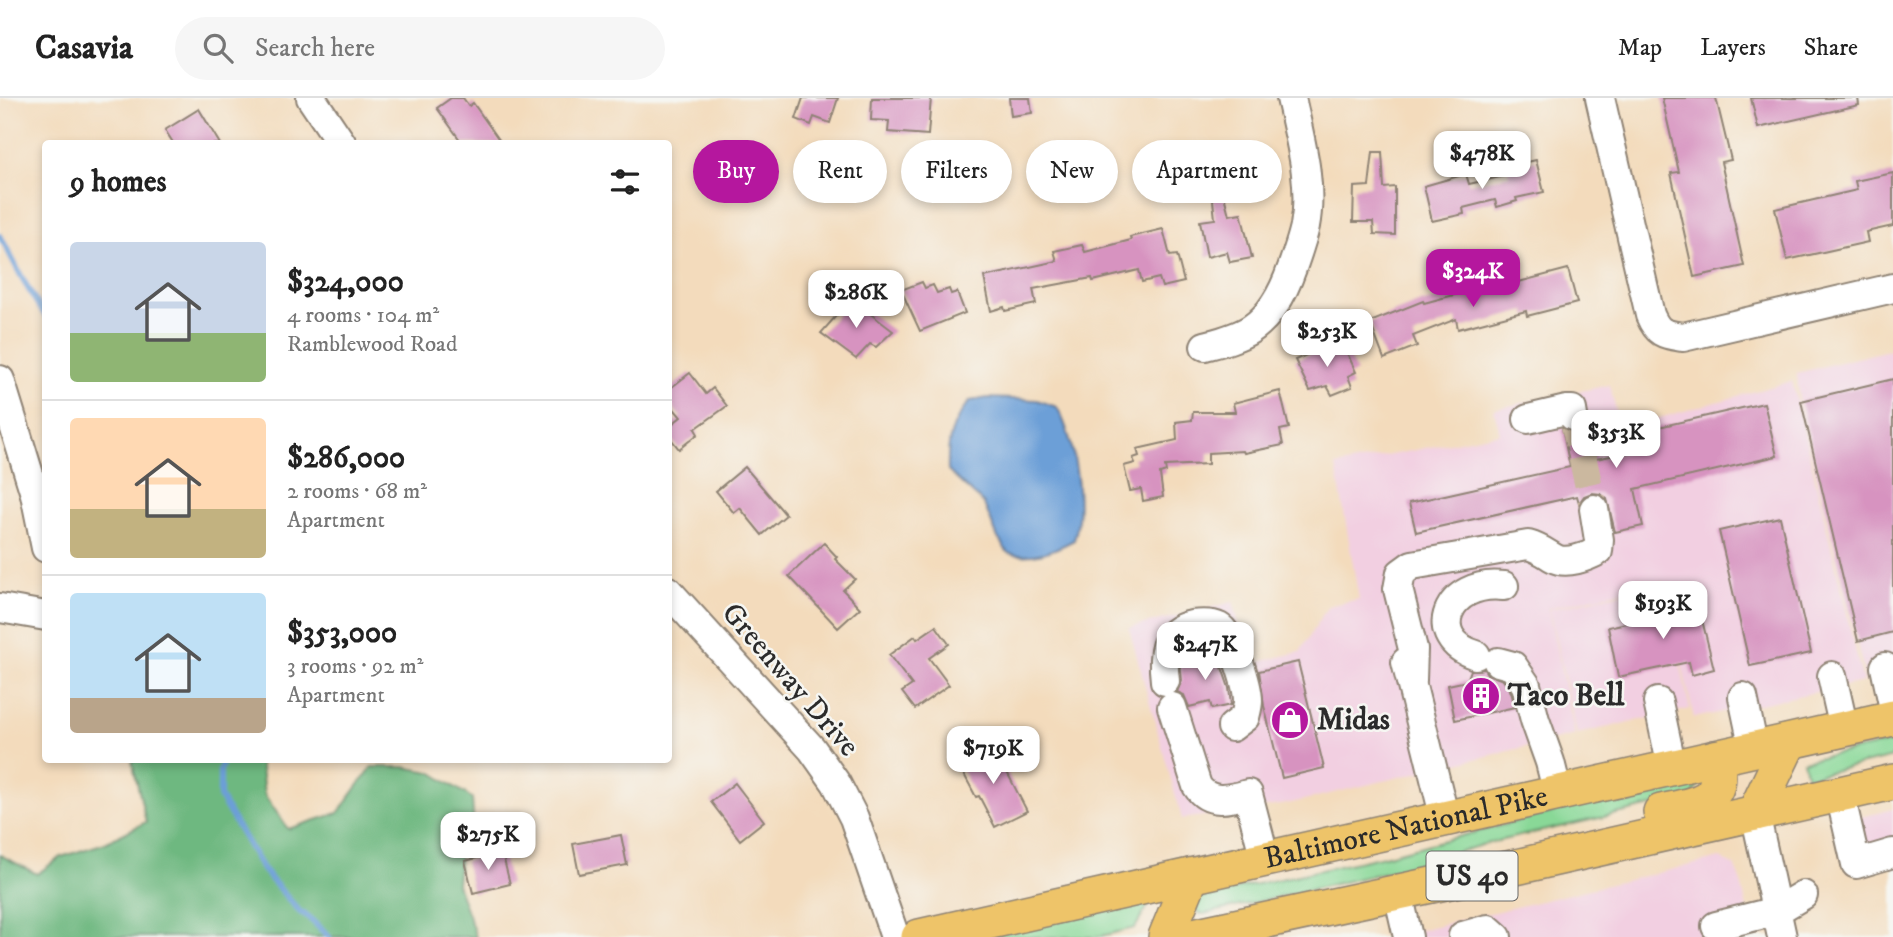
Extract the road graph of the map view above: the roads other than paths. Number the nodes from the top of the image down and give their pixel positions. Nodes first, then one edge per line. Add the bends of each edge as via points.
1 (312, 98) edge
2 (1291, 98) edge
3 (1600, 98) edge
4 (339, 140) edge
5 (1893, 288) edge
6 (1205, 346) dead end
7 (0, 380) edge
8 (1573, 416) dead end
9 (1528, 419) dead end
10 (1594, 509) tunnel mouth
11 (42, 529) edge
12 (1504, 586) dead end
13 (672, 595) edge
14 (0, 608) edge
15 (42, 615) edge
16 (1390, 615) dead end
17 (1885, 667) dead end
18 (1832, 676) dead end
19 (1412, 680) junction
20 (1743, 697) dead end
21 (1658, 702) dead end
22 (1893, 704) edge
23 (1893, 718) edge
24 (1232, 727) dead end
25 (1844, 729) junction
26 (1789, 741) junction
27 (1754, 749) junction
28 (1715, 758) junction
29 (1672, 768) junction
30 (1893, 782) edge
31 (1558, 793) junction
32 (1840, 794) junction
33 (1755, 813) junction
34 (1445, 819) junction
35 (1893, 853) edge
36 (1265, 859) junction
37 (1191, 876) junction
38 (1398, 893) junction
39 (1803, 895) dead end
40 (1779, 924) edge
41 (1716, 926) dead end
42 (1275, 928) edge
43 (1200, 936) edge
44 (895, 937) edge
45 (919, 937) edge
46 (1166, 937) edge
47 (1408, 937) edge
48 (1462, 937) edge
49 (1497, 937) edge

1 - 4 street
2 - 6 street via 1307,197 1305,225 1289,278 1270,311 1251,329
3 - 5 street via 1650,315 1665,335 1683,337
7 - 11 street
8 - 9 street via 1566,410
10 - 19 street via 1600,540 1598,551 1591,555 1563,561 1528,545 1412,565 1401,573 1398,589 1413,649
12 - 31 street via 1489,584 1461,594 1450,606 1450,635 1463,651 1513,666 1526,685
13 - 44 street, Greenway Drive via 812,750 836,783 854,818
14 - 15 street
16 - 19 street
17 - 22 street
18 - 25 street
19 - 34 street
20 - 27 street
21 - 29 street
23 - 25 main road, Baltimore National Pike / US 40
24 - 36 street via 1245,717 1248,701 1234,645 1219,627 1183,627 1170,637 1162,657 1168,694 1197,786 1214,799 1248,794
25 - 26 main road, Baltimore National Pike / US 40
26 - 27 main road, Baltimore National Pike / US 40
26 - 33 main road
27 - 28 main road, Baltimore National Pike / US 40
28 - 29 main road, Baltimore National Pike / US 40
28 - 38 main road via 1718,785 1700,803 1482,854
29 - 31 main road, Baltimore National Pike / US 40
30 - 32 main road, Baltimore National Pike / US 40
31 - 34 main road, Baltimore National Pike / US 40
32 - 33 main road, Baltimore National Pike / US 40
32 - 35 street via 1856,864
33 - 38 main road, Baltimore National Pike / US 40
33 - 40 street
34 - 36 main road, Baltimore National Pike / US 40
36 - 37 main road, Baltimore National Pike / US 40
37 - 45 main road, Baltimore National Pike / US 40
37 - 46 main road
38 - 42 main road, Baltimore National Pike / US 40
38 - 47 street
39 - 40 street
40 - 41 street
42 - 43 main road, Baltimore National Pike / US 40
48 - 49 street via 1488,929

